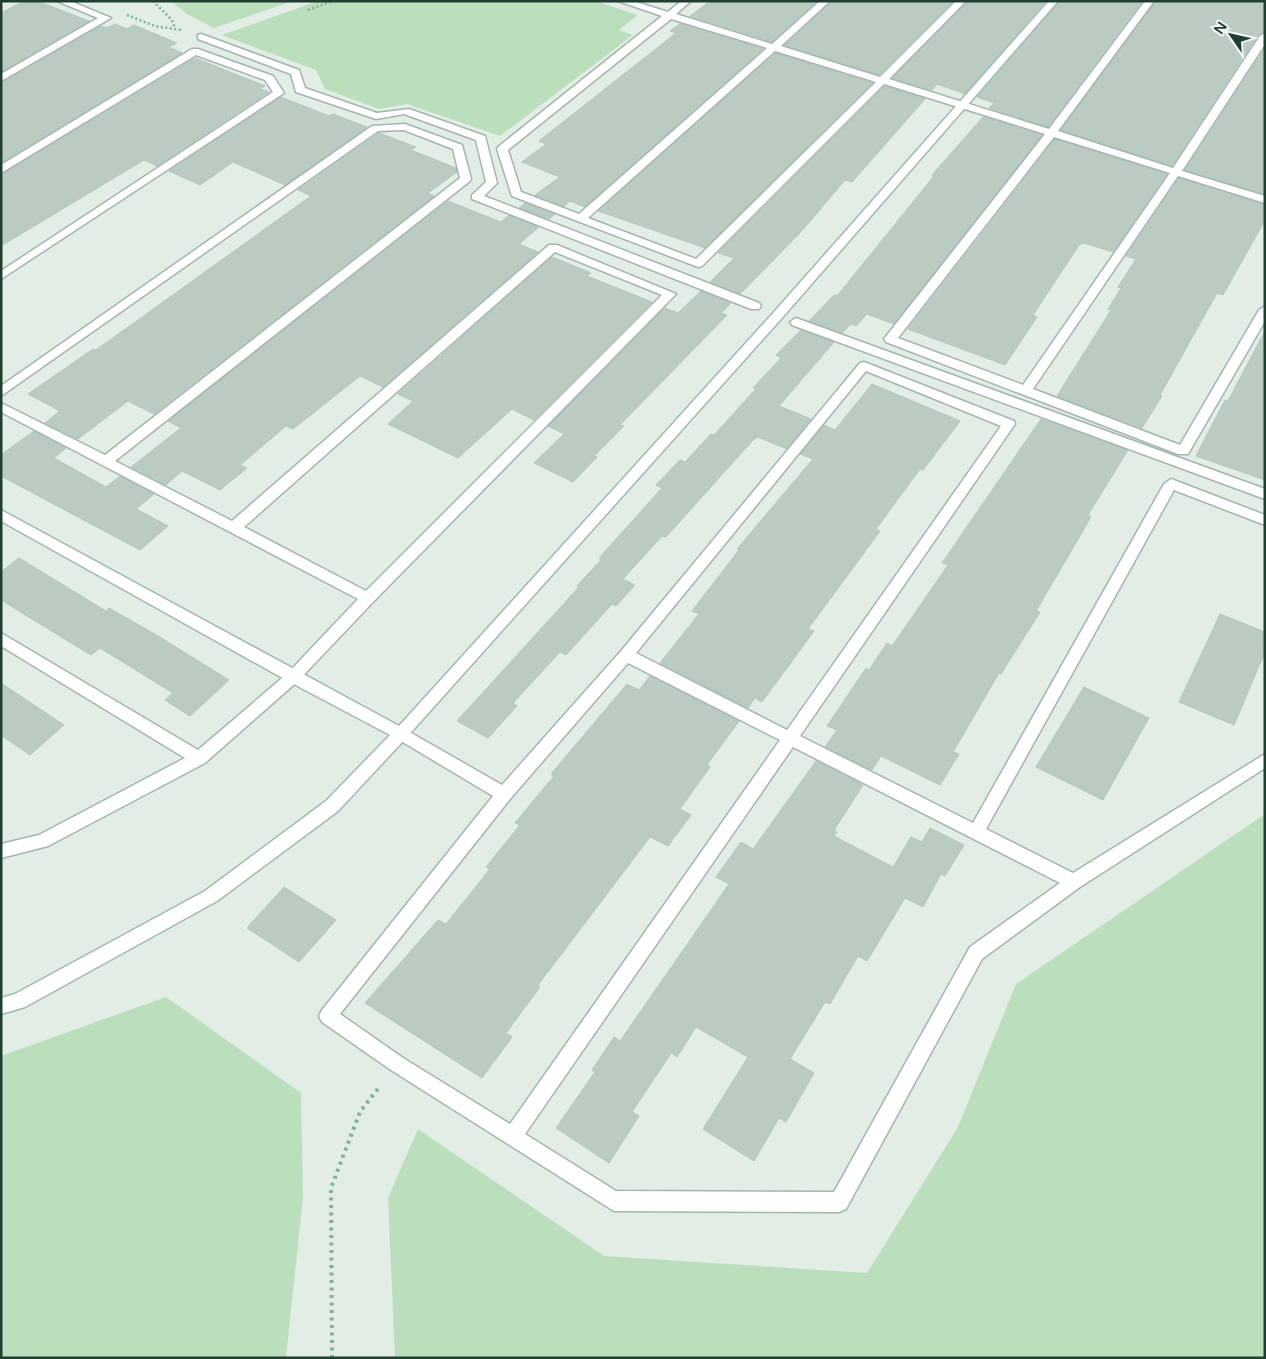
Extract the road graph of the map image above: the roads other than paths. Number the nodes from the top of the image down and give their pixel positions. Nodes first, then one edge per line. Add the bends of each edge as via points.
1 (61, 1) edge
2 (622, 1) edge
3 (687, 1) edge
4 (826, 1) edge
5 (962, 1) edge
6 (1054, 1) edge
7 (1150, 1) edge
8 (668, 16) junction
9 (1265, 36) edge
10 (201, 37) dead end
11 (774, 48) junction
12 (1, 78) edge
13 (881, 82) junction
14 (963, 105) junction
15 (1052, 132) junction
16 (1, 170) edge
17 (1176, 172) junction
18 (1265, 200) edge
19 (580, 219) junction
20 (1, 276) edge
21 (755, 306) dead end
22 (1265, 310) edge
23 (796, 322) dead end
24 (1025, 390) junction
25 (1, 392) edge
26 (1, 408) edge
27 (106, 461) junction
28 (1265, 494) edge
29 (1, 515) edge
30 (1265, 520) edge
31 (235, 527) junction
32 (368, 598) junction
33 (1, 639) edge
34 (626, 655) junction
35 (292, 677) junction
36 (401, 734) junction
37 (791, 738) junction
38 (199, 758) junction
39 (1265, 760) edge
40 (504, 794) junction
41 (976, 832) junction
42 (1, 851) edge
43 (1074, 882) junction
44 (1, 1006) edge
45 (513, 1136) junction

1 - 12 street via 106,18
2 - 8 street
3 - 8 street
4 - 11 street
5 - 13 street
6 - 14 street
7 - 15 street
8 - 11 street
8 - 19 street via 502,149 516,194
9 - 17 street
10 - 21 street via 296,72 300,90 376,116 405,111 481,138 492,183 476,197
11 - 13 street
11 - 19 street
13 - 14 street
13 - 19 street via 698,264
14 - 15 street
14 - 36 street
15 - 17 street
15 - 24 street via 890,339
16 - 20 street via 196,51 269,78 279,92
17 - 18 street
17 - 24 street
22 - 24 street via 1183,451
23 - 28 street
25 - 27 street via 376,128 405,126 458,147 466,179
26 - 27 street
27 - 31 street
29 - 35 street
30 - 41 street via 1171,484
31 - 32 street
31 - 32 street via 553,246 670,294
32 - 35 street
33 - 38 street
34 - 37 street
34 - 37 street via 864,366 1009,424
34 - 40 street
35 - 36 street
35 - 38 street
36 - 40 street
36 - 44 street via 332,806 211,896 19,1001
37 - 41 street
37 - 45 street
38 - 42 street via 42,841
39 - 43 street
40 - 45 street via 328,1016 397,1064
41 - 43 street
43 - 45 street via 976,953 839,1202 614,1201

